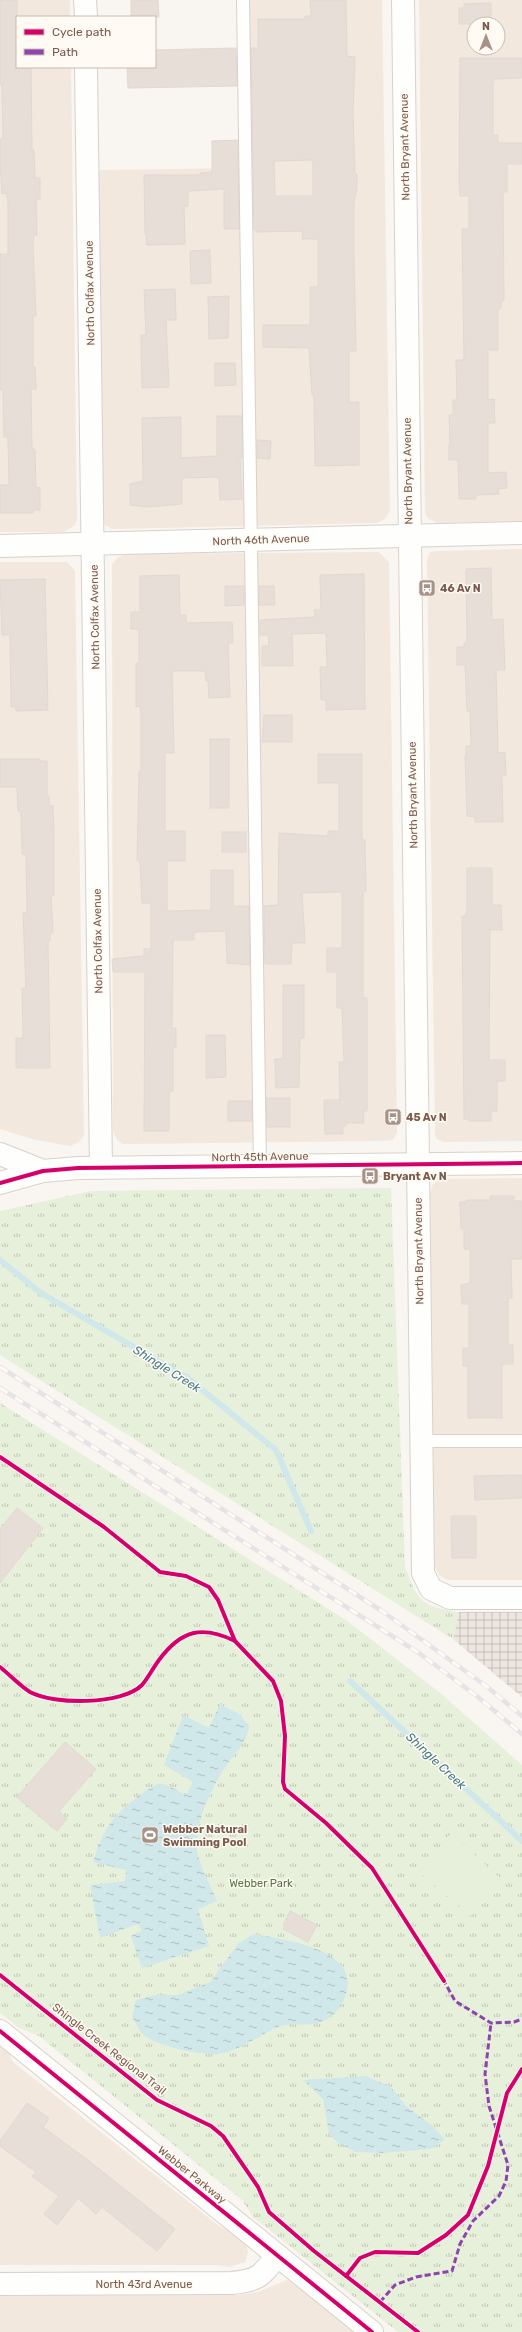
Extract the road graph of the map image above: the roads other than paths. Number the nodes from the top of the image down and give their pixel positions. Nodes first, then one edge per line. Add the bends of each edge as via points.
1 (85, 0) edge
2 (243, 0) edge
3 (403, 0) edge
4 (86, 16) edge
5 (86, 68) edge
6 (522, 533) edge
7 (409, 536) junction
8 (252, 540) junction
9 (94, 545) junction
10 (0, 546) edge
11 (0, 1154) edge
12 (522, 1162) edge
13 (418, 1164) junction
14 (260, 1166) junction
15 (101, 1168) junction
16 (43, 1171) junction
17 (0, 1184) edge
18 (522, 1440) edge
19 (423, 1441) junction
20 (522, 1598) edge
21 (0, 2031) edge
22 (277, 2256) junction
23 (0, 2284) edge
24 (372, 2332) edge

1 - 4 street
2 - 8 lane
3 - 7 street, North Bryant Avenue
5 - 9 street, North Colfax Avenue
6 - 7 street, North 46th Avenue
7 - 8 street, North 46th Avenue
7 - 13 street, North Bryant Avenue
8 - 9 street, North 46th Avenue
8 - 14 lane
9 - 10 street, North 46th Avenue
9 - 15 street, North Colfax Avenue
11 - 16 street
12 - 13 street, North 45th Avenue
13 - 14 street, North 45th Avenue
13 - 19 street, North Bryant Avenue
14 - 15 street, North 45th Avenue
15 - 16 street, North 45th Avenue
16 - 17 street, North 45th Avenue
18 - 19 lane
19 - 20 street, North Bryant Avenue via 423,1573 431,1589 450,1598
21 - 22 street, Webber Parkway
22 - 23 street, North 43rd Avenue via 262,2275 252,2281
22 - 24 street, Webber Parkway

